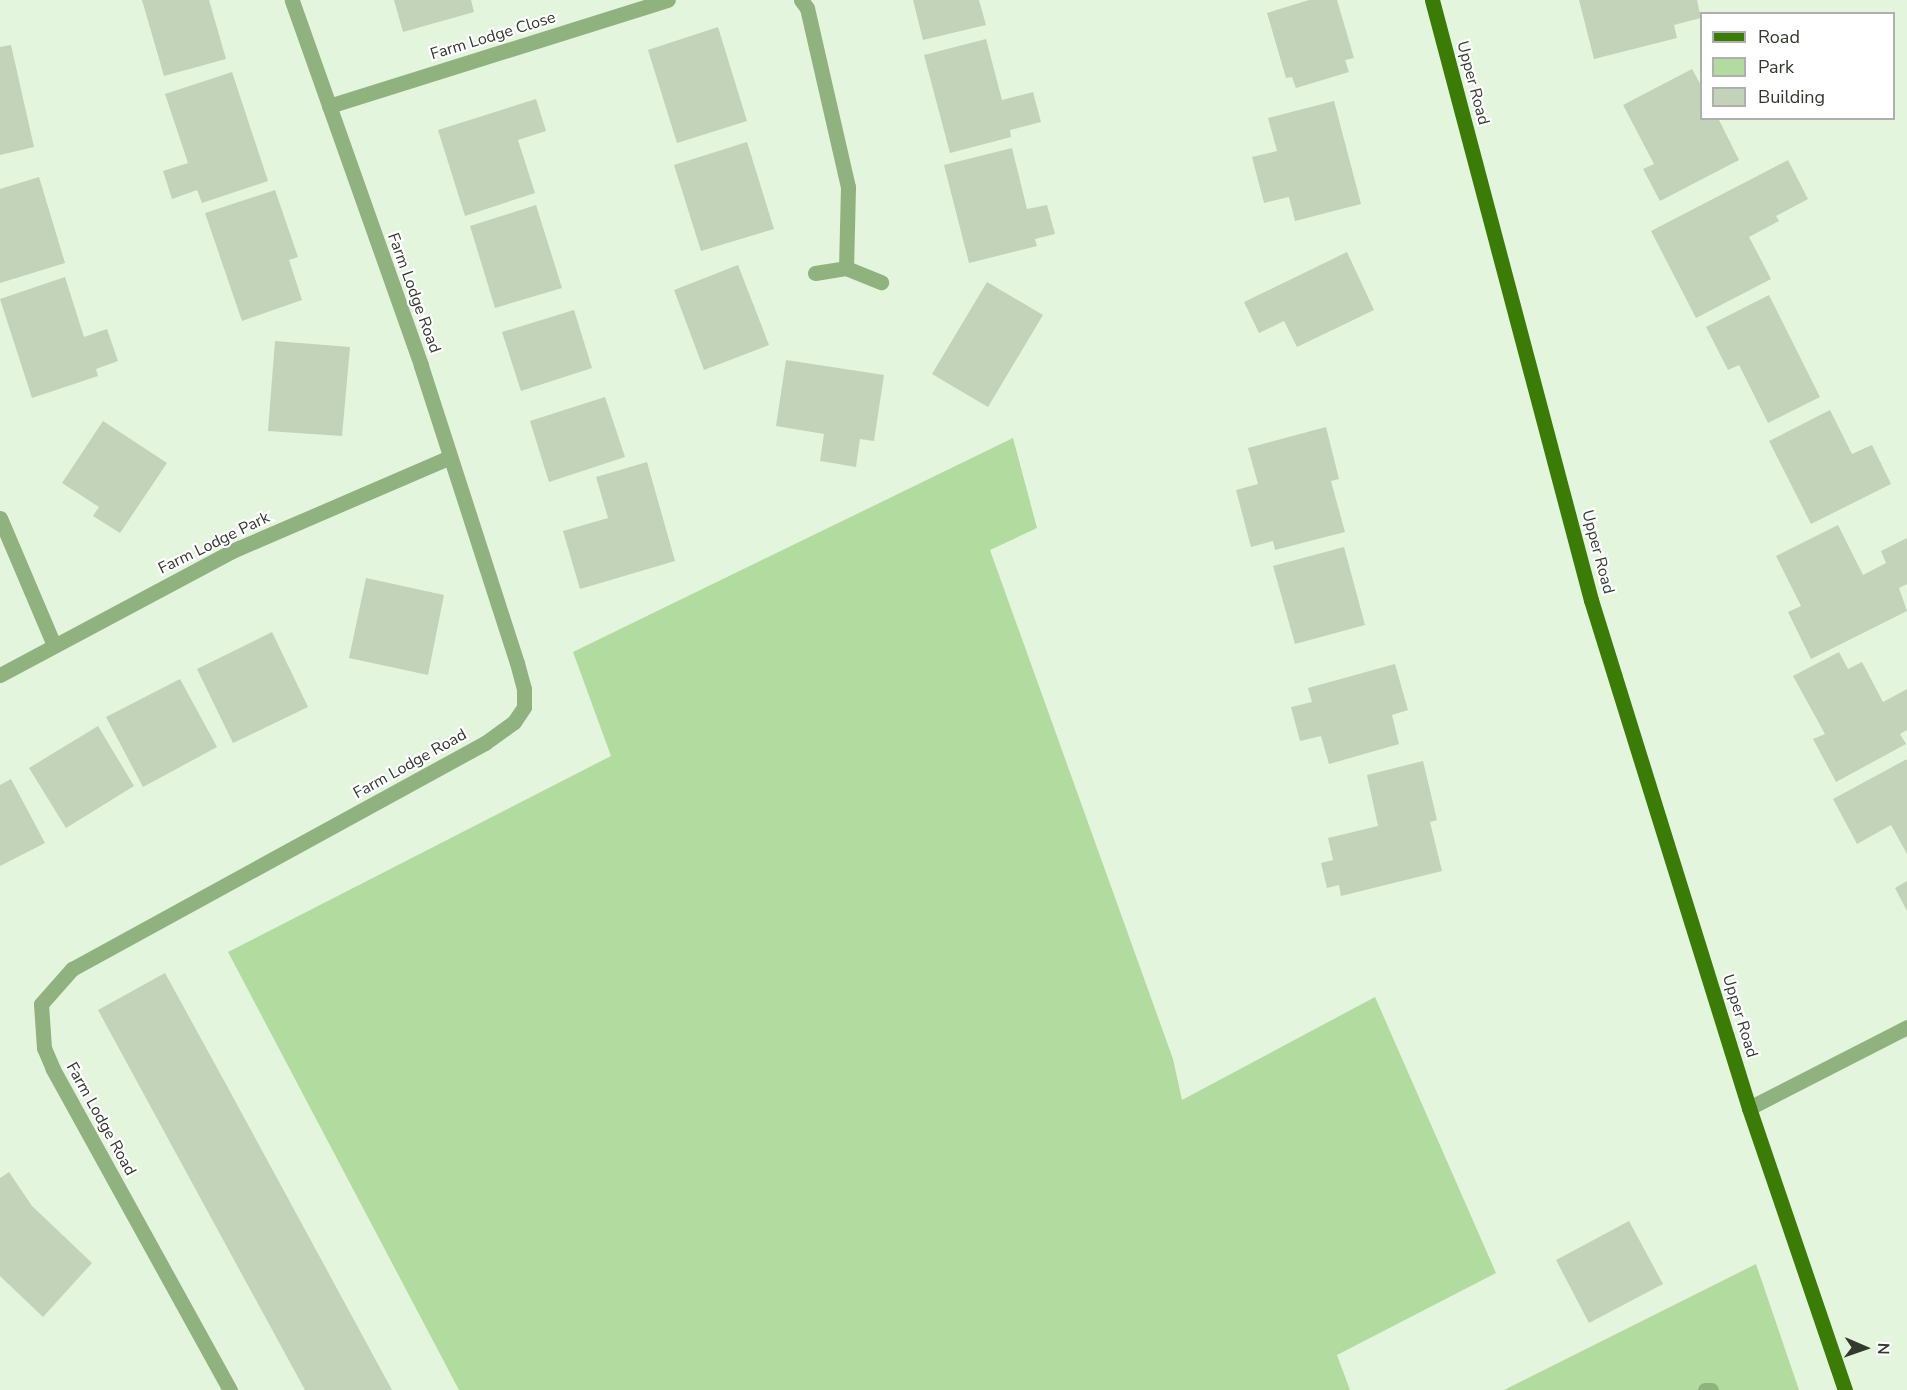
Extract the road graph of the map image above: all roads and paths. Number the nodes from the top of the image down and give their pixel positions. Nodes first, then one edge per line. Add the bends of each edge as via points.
1 (292, 0) edge
2 (668, 0) edge
3 (801, 0) edge
4 (1432, 0) edge
5 (329, 106) junction
6 (846, 268) junction
7 (815, 273) dead end
8 (880, 282) dead end
9 (450, 457) junction
10 (0, 518) edge
11 (54, 645) junction
12 (0, 675) edge
13 (1907, 1027) edge
14 (1749, 1108) junction
15 (223, 1387) edge
16 (1705, 1390) edge
17 (1711, 1390) edge
18 (1845, 1390) edge

1 - 5 street, Farm Lodge Road
2 - 5 street, Farm Lodge Close
3 - 6 street via 807,8 848,187
4 - 14 main road, Upper Road via 1591,600
5 - 9 street, Farm Lodge Road
6 - 7 street
6 - 8 street
9 - 11 street, Farm Lodge Park via 232,551
9 - 15 street, Farm Lodge Road via 524,689 524,707 514,722 485,743 72,969 41,1004 44,1048 53,1069
10 - 11 street
11 - 12 street, Farm Lodge Park
13 - 14 street
14 - 18 main road, Upper Road
16 - 17 street

